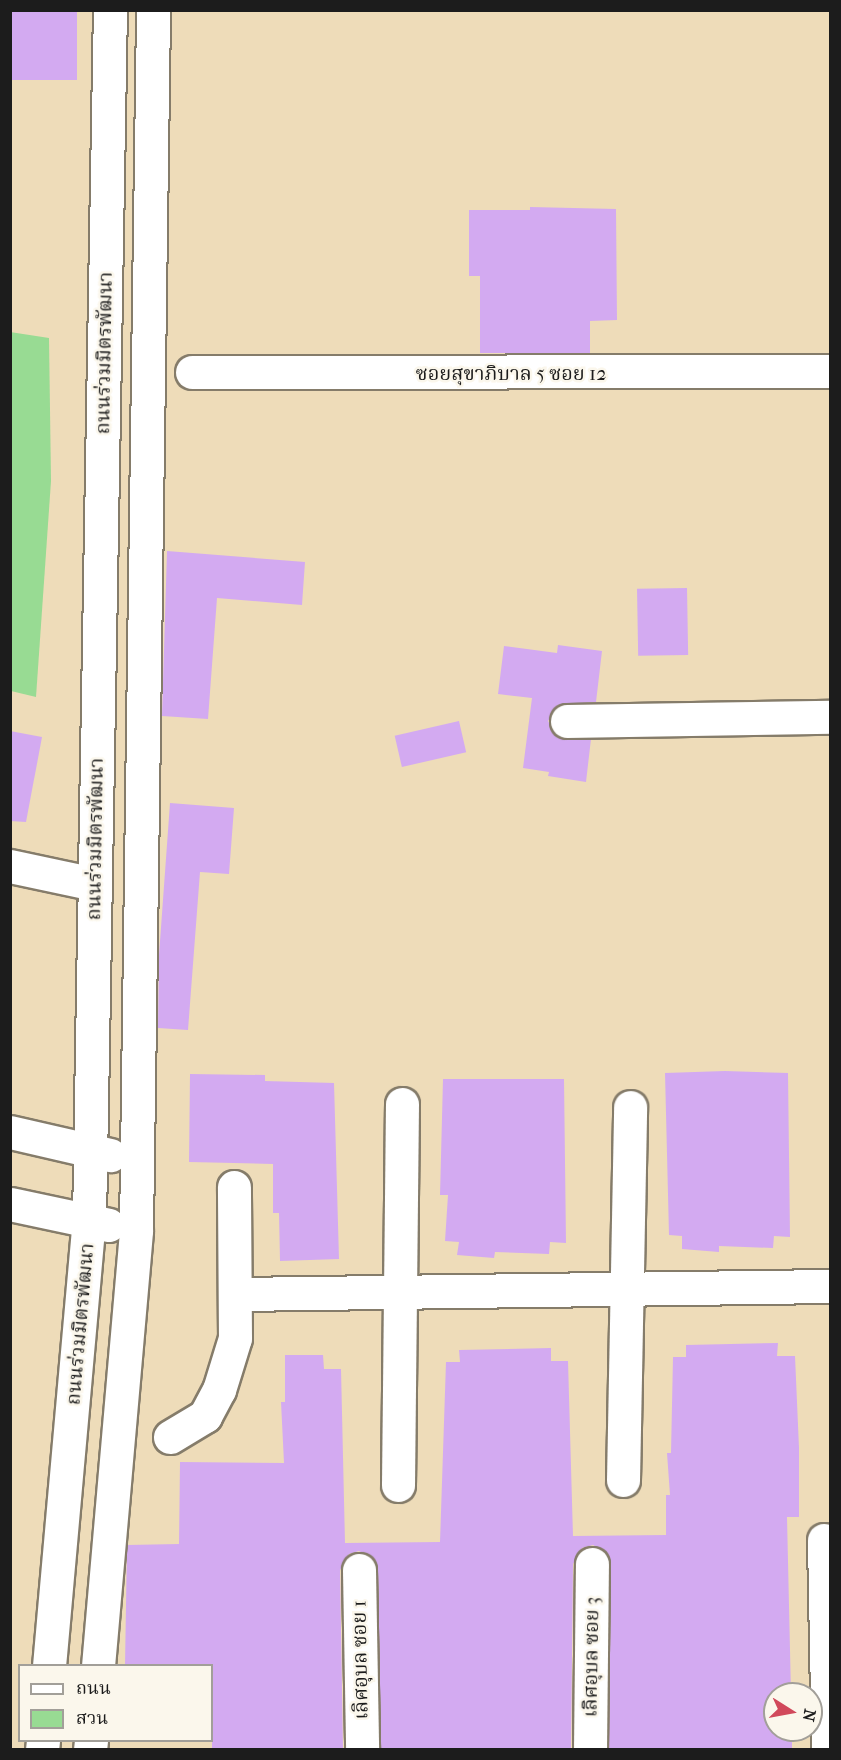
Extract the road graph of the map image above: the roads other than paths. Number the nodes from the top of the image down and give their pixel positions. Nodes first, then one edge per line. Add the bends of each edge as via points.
1 (110, 10) edge
2 (153, 10) edge
3 (831, 371) edge
4 (192, 372) dead end
5 (831, 717) edge
6 (567, 721) dead end
7 (10, 866) edge
8 (94, 884) junction
9 (402, 1104) dead end
10 (630, 1107) dead end
11 (10, 1132) edge
12 (90, 1150) junction
13 (135, 1160) junction
14 (234, 1187) dead end
15 (10, 1204) edge
16 (89, 1221) junction
17 (136, 1230) junction
18 (831, 1286) edge
19 (624, 1291) junction
20 (400, 1292) junction
21 (236, 1294) junction
22 (170, 1437) dead end
23 (623, 1480) dead end
24 (398, 1485) dead end
25 (824, 1540) dead end
26 (592, 1564) dead end
27 (359, 1570) dead end
28 (50, 1664) edge
29 (98, 1664) edge
30 (362, 1749) edge
31 (590, 1749) edge
32 (828, 1749) edge

1 - 8 street, ถนนร่วมมิตรพัฒนา
2 - 13 street
3 - 4 street, ซอยสุขาภิบาล 5 ซอย 12
5 - 6 street
7 - 8 street
8 - 12 street, ถนนร่วมมิตรพัฒนา
9 - 20 street
10 - 19 street
11 - 12 street
12 - 13 street
12 - 16 street, ถนนร่วมมิตรพัฒนา
13 - 17 street
14 - 21 street
15 - 16 street
16 - 17 street
16 - 28 street, ถนนร่วมมิตรพัฒนา
17 - 29 street
18 - 19 street
19 - 20 street
19 - 23 street
20 - 21 street
20 - 24 street
21 - 22 street via 235,1338 219,1390 205,1416
25 - 32 street
26 - 31 street, เลิศอุบล ซอย 3
27 - 30 street, เลิศอุบล ซอย 1

